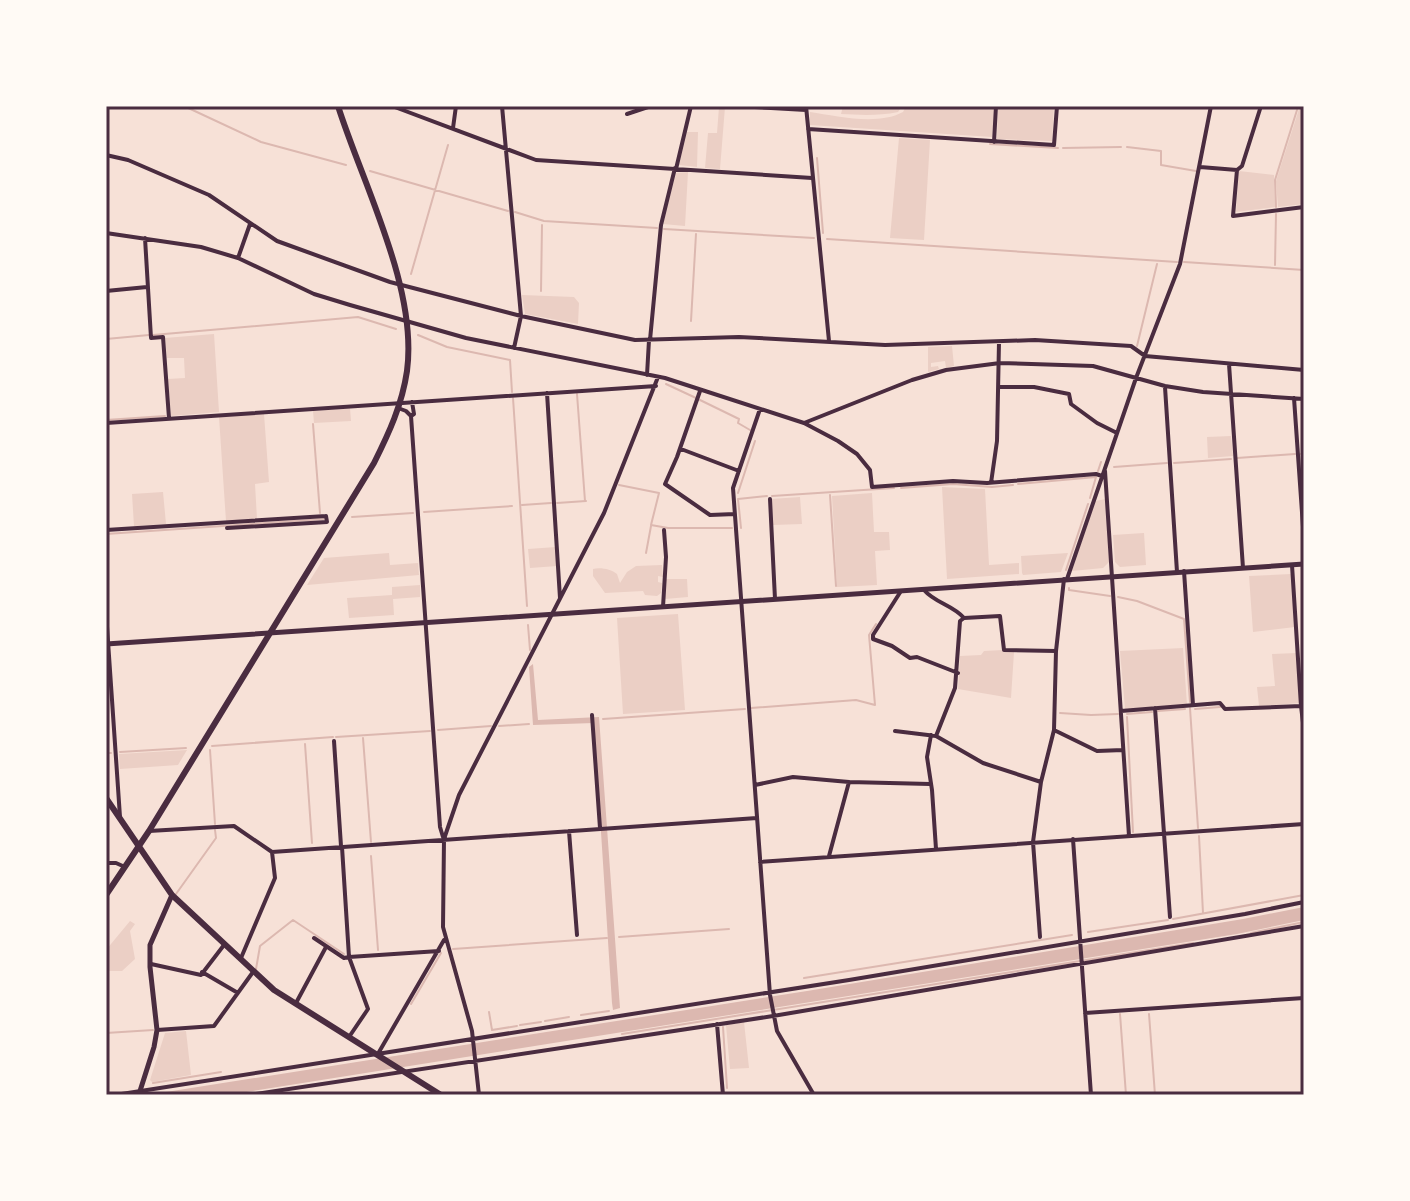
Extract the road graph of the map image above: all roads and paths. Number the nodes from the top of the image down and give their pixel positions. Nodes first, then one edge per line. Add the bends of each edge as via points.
1 (338, 106) edge
2 (392, 106) edge
3 (456, 106) edge
4 (502, 106) edge
5 (651, 106) edge
6 (691, 106) edge
7 (736, 106) edge
8 (996, 106) edge
9 (1057, 106) edge
10 (1211, 106) edge
11 (1261, 106) edge
12 (1279, 106) edge
13 (1304, 107) edge
14 (806, 108) edge
15 (627, 114) dead end
16 (453, 128) junction
17 (808, 129) junction
18 (994, 142) junction
19 (506, 148) junction
20 (106, 155) edge
21 (1200, 167) junction
22 (675, 168) junction
23 (1237, 170) junction
24 (812, 178) junction
25 (1304, 207) edge
26 (250, 224) junction
27 (106, 233) edge
28 (145, 238) junction
29 (238, 258) junction
30 (401, 283) junction
31 (148, 287) junction
32 (106, 291) edge
33 (521, 316) junction
34 (407, 321) junction
35 (650, 340) junction
36 (829, 341) junction
37 (999, 342) junction
38 (514, 348) junction
39 (1145, 356) junction
40 (1000, 363) junction
41 (1229, 364) junction
42 (1304, 370) edge
43 (647, 375) junction
44 (658, 377) junction
45 (1136, 378) junction
46 (656, 386) junction
47 (1165, 386) junction
48 (999, 387) junction
49 (700, 391) junction
50 (547, 393) junction
51 (1230, 395) junction
52 (1294, 398) junction
53 (1304, 399) edge
54 (412, 402) junction
55 (399, 405) junction
56 (760, 409) junction
57 (411, 416) junction
58 (169, 418) junction
59 (106, 423) edge
60 (804, 423) junction
61 (1117, 433) junction
62 (680, 449) junction
63 (1105, 470) junction
64 (739, 471) junction
65 (1102, 476) junction
66 (991, 483) junction
67 (770, 499) dead end
68 (735, 514) junction
69 (326, 519) junction
70 (337, 522) junction
71 (227, 528) dead end
72 (106, 530) edge
73 (664, 530) dead end
74 (1304, 541) edge
75 (1304, 564) edge
76 (1292, 565) junction
77 (1243, 568) junction
78 (1181, 572) junction
79 (1113, 576) junction
80 (1066, 579) junction
81 (924, 589) junction
82 (901, 591) junction
83 (775, 599) junction
84 (561, 601) junction
85 (741, 602) junction
86 (663, 607) junction
87 (106, 612) edge
88 (554, 614) junction
89 (964, 618) junction
90 (426, 623) junction
91 (267, 634) junction
92 (107, 644) edge
93 (1056, 651) junction
94 (958, 673) junction
95 (1193, 705) junction
96 (1301, 706) junction
97 (1155, 708) junction
98 (1121, 711) junction
99 (592, 716) dead end
100 (1054, 730) junction
101 (895, 731) dead end
102 (1304, 731) edge
103 (934, 736) junction
104 (334, 741) dead end
105 (1124, 750) junction
106 (849, 782) junction
107 (1041, 782) junction
108 (930, 784) junction
109 (755, 785) junction
110 (106, 798) edge
111 (757, 818) junction
112 (120, 819) junction
113 (1304, 824) edge
114 (600, 828) junction
115 (149, 831) junction
116 (569, 831) junction
117 (1164, 833) junction
118 (1129, 836) junction
119 (444, 839) junction
120 (1073, 839) junction
121 (1033, 842) junction
122 (139, 847) junction
123 (341, 847) junction
124 (936, 849) junction
125 (272, 852) junction
126 (829, 856) junction
127 (760, 862) junction
128 (106, 863) edge
129 (125, 867) junction
130 (106, 895) edge
131 (172, 895) junction
132 (1304, 902) edge
133 (1170, 917) dead end
134 (1304, 926) edge
135 (577, 935) dead end
136 (1040, 937) dead end
137 (314, 938) dead end
138 (445, 939) junction
139 (1080, 941) junction
140 (224, 945) junction
141 (326, 947) junction
142 (439, 951) junction
143 (349, 957) junction
144 (240, 960) junction
145 (149, 964) junction
146 (1083, 964) junction
147 (202, 972) junction
148 (253, 972) junction
149 (238, 993) junction
150 (770, 994) junction
151 (1304, 998) edge
152 (296, 1003) junction
153 (1085, 1013) junction
154 (773, 1014) junction
155 (717, 1024) junction
156 (157, 1030) junction
157 (349, 1037) junction
158 (473, 1040) junction
159 (378, 1054) junction
160 (476, 1058) junction
161 (400, 1070) junction
162 (139, 1093) edge
163 (115, 1095) edge
164 (249, 1095) edge
165 (441, 1095) edge
166 (479, 1095) edge
167 (723, 1095) edge
168 (814, 1095) edge
169 (1091, 1095) edge

1 - 30 main road
2 - 16 street
3 - 16 street
4 - 19 street
5 - 15 street
6 - 22 street
7 - 14 street
8 - 18 street
9 - 18 street via 1054,145
10 - 21 street
11 - 23 street
12 - 13 street
14 - 17 street
16 - 19 street
17 - 18 street
17 - 24 street
19 - 22 street via 536,160
19 - 33 street
20 - 26 street via 209,195
21 - 23 street
21 - 39 street via 1180,264
22 - 24 street
22 - 35 street via 661,225
23 - 25 street via 1233,216
24 - 36 street
26 - 29 street
26 - 30 street via 277,241
27 - 28 street
28 - 29 street
28 - 31 street
29 - 34 street via 314,294
30 - 33 street
30 - 34 main road
31 - 32 street
31 - 58 street via 151,338 163,337
33 - 35 street
33 - 38 street
34 - 38 street
34 - 55 main road via 407,368
35 - 36 street
35 - 43 street
36 - 37 street
37 - 39 street via 1104,343 1131,346
37 - 40 street
38 - 43 street
39 - 41 street
39 - 45 street
40 - 45 street via 1093,366
40 - 48 street
40 - 60 street via 912,380
41 - 42 street
41 - 51 street
43 - 44 street
44 - 46 street
44 - 49 street
45 - 47 street
45 - 61 street
46 - 50 street
46 - 84 street
47 - 51 street
47 - 78 street
48 - 61 street via 1069,394 1071,404
48 - 66 street
49 - 56 street
49 - 62 street
50 - 54 street
50 - 84 street
51 - 52 street
51 - 77 street
52 - 53 street
52 - 74 street
54 - 55 street
54 - 57 street
55 - 57 street
55 - 58 street
55 - 70 main road via 374,463
56 - 60 street
56 - 64 street
57 - 90 street
58 - 59 street
60 - 66 street via 857,454 870,470 872,487
61 - 63 street
62 - 64 street
62 - 68 street via 665,484 710,515
63 - 65 street
63 - 79 street
64 - 68 street via 733,488
65 - 66 street
65 - 80 street
67 - 83 street
68 - 85 street
69 - 70 street
69 - 71 street
69 - 72 street
70 - 91 main road
73 - 86 street
75 - 76 street
76 - 77 street
76 - 96 street
77 - 78 street
78 - 79 street
78 - 95 street
79 - 80 street
79 - 98 street
80 - 81 street
80 - 93 street
81 - 82 street
81 - 89 street
82 - 83 street
82 - 94 street via 873,639
83 - 85 street
84 - 88 street
85 - 86 street
85 - 109 street
86 - 88 street
87 - 92 street
88 - 90 street
88 - 119 street via 459,795
89 - 93 street via 1000,616 1004,650
89 - 94 street
90 - 91 street
90 - 119 street
91 - 92 street
91 - 115 main road
92 - 112 street
93 - 100 street
94 - 103 street
95 - 96 street
95 - 97 street
96 - 102 street
97 - 98 street
97 - 117 street
98 - 105 street
99 - 114 street
100 - 105 street via 1097,751
100 - 107 street
101 - 103 street
103 - 107 street via 983,763
103 - 108 street via 927,757
104 - 123 street
105 - 118 street
106 - 108 street
106 - 109 street via 793,777
106 - 126 street
107 - 121 street
108 - 124 street
109 - 111 street
110 - 112 main road
111 - 114 street
111 - 127 street
112 - 122 main road
113 - 117 street
114 - 116 street
115 - 122 main road
115 - 125 street via 234,826
116 - 119 street
116 - 135 street
117 - 118 street
117 - 133 street
118 - 120 street
119 - 123 street
119 - 138 street
120 - 121 street
120 - 139 street
121 - 124 street
121 - 136 street
122 - 129 main road
122 - 131 main road
123 - 125 street
123 - 143 street
124 - 126 street
125 - 144 street via 275,878
126 - 127 street
127 - 150 street
128 - 129 street
129 - 130 main road
131 - 140 main road
131 - 145 street via 154,933
132 - 139 street
134 - 146 street
137 - 141 street
138 - 142 street
138 - 158 street
139 - 146 street
139 - 150 street
140 - 144 main road
140 - 147 street
141 - 143 street
141 - 152 street
142 - 143 street
142 - 159 street
143 - 157 street via 368,1009
144 - 148 main road
145 - 147 street
145 - 156 street
146 - 153 street
146 - 154 street
147 - 149 street
148 - 149 street
148 - 152 main road
149 - 156 street via 214,1026
150 - 154 street
150 - 158 street
151 - 153 street
152 - 157 main road
153 - 169 street
154 - 155 street
154 - 168 street via 777,1031
155 - 160 street
155 - 167 street
156 - 162 street
157 - 159 main road
158 - 159 street
158 - 160 street
159 - 161 main road
159 - 162 street
160 - 161 street
160 - 166 street
161 - 164 street
161 - 165 main road
162 - 163 street

